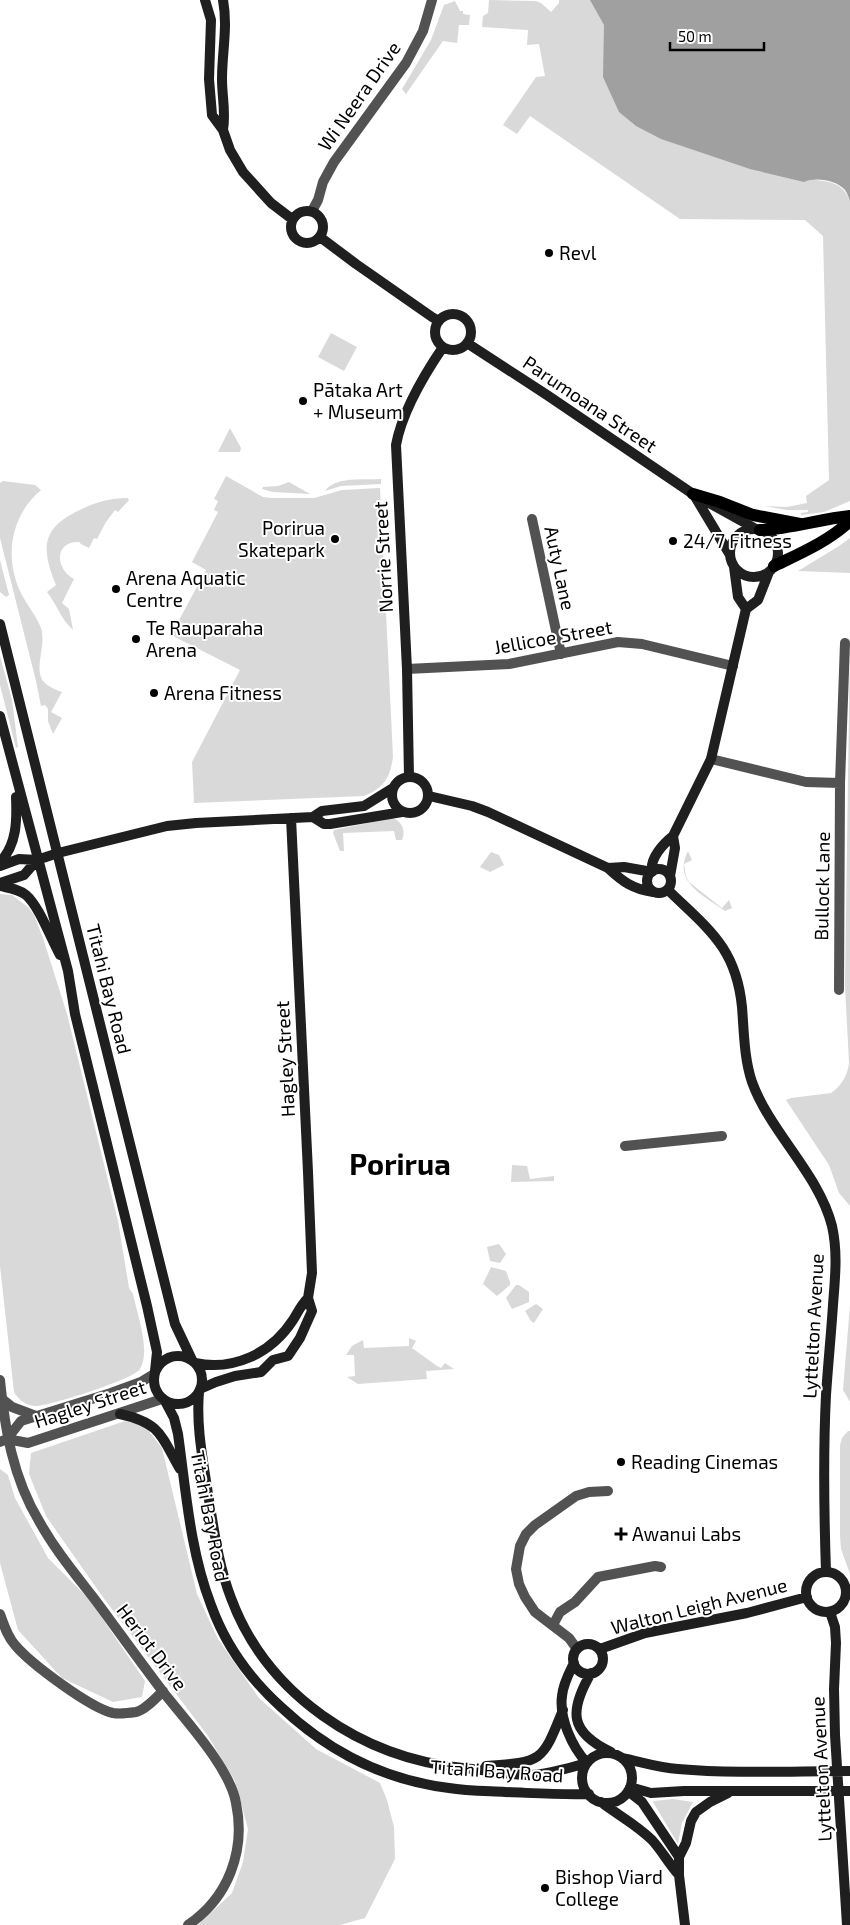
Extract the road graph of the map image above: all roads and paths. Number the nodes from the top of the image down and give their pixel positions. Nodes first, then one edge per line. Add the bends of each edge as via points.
1 (205, 0) edge
2 (224, 0) edge
3 (432, 0) edge
4 (223, 130) junction
5 (312, 211) junction
6 (292, 219) junction
7 (320, 237) junction
8 (439, 321) junction
9 (467, 343) junction
10 (443, 347) junction
11 (693, 494) junction
12 (850, 516) edge
13 (532, 519) dead end
14 (850, 521) edge
15 (800, 524) junction
16 (758, 530) junction
17 (730, 555) junction
18 (734, 567) junction
19 (772, 569) junction
20 (746, 609) junction
21 (0, 624) edge
22 (845, 643) dead end
23 (562, 654) junction
24 (733, 666) junction
25 (407, 669) junction
26 (0, 716) edge
27 (711, 759) junction
28 (409, 776) junction
29 (16, 780) junction
30 (840, 783) junction
31 (393, 788) junction
32 (429, 796) junction
33 (402, 812) junction
34 (313, 817) junction
35 (291, 818) junction
36 (673, 836) junction
37 (58, 853) junction
38 (37, 860) junction
39 (0, 862) edge
40 (0, 866) edge
41 (608, 868) junction
42 (652, 872) junction
43 (670, 876) junction
44 (0, 885) edge
45 (668, 890) junction
46 (653, 892) junction
47 (68, 971) junction
48 (839, 990) dead end
49 (722, 1136) dead end
50 (625, 1146) dead end
51 (308, 1298) junction
52 (266, 1349) junction
53 (273, 1360) junction
54 (193, 1362) junction
55 (154, 1373) junction
56 (0, 1380) edge
57 (199, 1391) junction
58 (2, 1399) junction
59 (164, 1400) junction
60 (120, 1414) junction
61 (36, 1416) junction
62 (4, 1441) edge
63 (183, 1474) junction
64 (608, 1490) dead end
65 (661, 1567) dead end
66 (826, 1572) junction
67 (807, 1597) junction
68 (830, 1612) junction
69 (0, 1614) edge
70 (553, 1625) junction
71 (577, 1649) junction
72 (600, 1649) junction
73 (574, 1663) junction
74 (591, 1673) junction
75 (163, 1691) junction
76 (563, 1710) junction
77 (618, 1756) junction
78 (587, 1763) junction
79 (463, 1768) junction
80 (850, 1771) edge
81 (629, 1789) junction
82 (850, 1791) edge
83 (731, 1792) junction
84 (589, 1794) junction
85 (601, 1802) junction
86 (679, 1858) junction
87 (679, 1875) junction
88 (188, 1925) edge
89 (685, 1925) edge
90 (846, 1925) edge

1 - 4 main road via 211,20 209,79 212,115
2 - 4 main road
3 - 5 street, Wi Neera Drive via 423,31 406,63 334,162
4 - 6 main road via 243,172 271,203
5 - 6 main road via 300,212
5 - 7 main road via 323,222
6 - 7 main road via 290,227 299,242 310,244
7 - 8 main road
8 - 9 main road via 451,314 464,318 471,330
8 - 10 main road via 435,333
9 - 10 main road via 456,350
9 - 11 main road, Parumoana Street
10 - 25 main road, Norrie Street via 422,381 401,425 396,445
11 - 15 main road via 753,515
11 - 16 main road, Parumoana Street
11 - 17 main road, Parumoana Street
12 - 15 main road
13 - 23 street, Auty Lane
14 - 19 main road via 810,549
15 - 16 main road
16 - 17 main road via 737,536 731,545
16 - 19 main road via 768,534 776,544 778,558
17 - 18 main road
18 - 19 main road via 752,577
18 - 20 main road via 738,597
19 - 20 main road via 758,600
20 - 24 main road
21 - 37 main road, Titahi Bay Road
22 - 30 street, Bullock Lane
23 - 24 street, Jellicoe Street via 626,642
23 - 25 street, Jellicoe Street via 491,666
24 - 27 main road
25 - 28 main road, Norrie Street
26 - 29 main road, Titahi Bay Road
27 - 30 street via 806,782
27 - 36 main road
28 - 31 main road
28 - 32 main road via 423,782
29 - 38 main road, Titahi Bay Road
29 - 39 main road via 14,838
30 - 48 street, Bullock Lane
31 - 33 main road via 392,799
31 - 34 main road via 364,806 322,811
32 - 33 main road via 418,812
32 - 41 main road via 488,812
33 - 34 main road via 330,824
34 - 35 main road
35 - 37 main road via 167,826
35 - 51 main road, Hagley Street via 312,1273
36 - 42 main road via 663,844 651,864
36 - 43 main road via 676,848
37 - 38 main road
37 - 54 main road, Titahi Bay Road via 175,1324
38 - 40 main road via 19,859
38 - 44 main road via 24,875
38 - 47 main road, Titahi Bay Road
41 - 42 main road
41 - 46 main road via 620,880 638,890
42 - 43 main road via 664,870
42 - 46 main road via 647,884
43 - 45 main road via 672,882
44 - 47 main road via 21,892 35,904
45 - 46 main road
45 - 66 main road, Lyttelton Avenue via 713,935 732,962 742,1005 747,1064 753,1083 773,1122 818,1192 832,1224 836,1264 824,1457
47 - 55 main road, Titahi Bay Road via 75,1014 157,1352
49 - 50 street
51 - 52 main road, Hagley Street
51 - 53 main road, Hagley Street via 312,1311 300,1338 288,1356
52 - 53 main road
52 - 54 main road, Hagley Street via 229,1364 209,1366
53 - 57 main road via 261,1372 235,1376
54 - 55 main road via 182,1356 173,1356 164,1360
54 - 57 main road via 202,1375
55 - 59 main road via 156,1390
55 - 61 street, Hagley Street via 141,1382 111,1393
56 - 58 street, Heriot Drive
57 - 59 main road via 186,1403 173,1404
57 - 79 main road, Titahi Bay Road via 199,1430 223,1572 244,1626 265,1659 314,1709 361,1740 421,1762
58 - 61 street, Hagley Street via 12,1407
58 - 62 street, Heriot Drive
59 - 60 street, Hagley Street
59 - 63 main road, Titahi Bay Road via 174,1418
60 - 62 street, Hagley Street via 28,1443
60 - 63 main road via 144,1420 156,1429
61 - 62 street, Hagley Street via 22,1421
62 - 75 street, Heriot Drive via 38,1521
63 - 84 main road, Titahi Bay Road via 194,1542 211,1606 247,1672 300,1725 352,1759 416,1782 449,1788
64 - 70 street via 576,1496 535,1525 520,1546 516,1569 522,1590 534,1612
65 - 70 street via 598,1577 575,1602 560,1612
66 - 67 main road via 810,1580 806,1588
66 - 68 main road via 840,1578 846,1592 841,1607
67 - 68 main road via 814,1608
67 - 72 main road, Walton Leigh Avenue via 747,1613 645,1633
68 - 90 main road, Lyttelton Avenue via 836,1643 835,1735
69 - 75 street via 6,1631 21,1650 59,1682 96,1705 113,1713 138,1712
70 - 71 street
71 - 72 main road via 589,1644
71 - 73 main road
72 - 74 main road via 603,1662
73 - 74 main road via 579,1670
73 - 76 main road via 563,1690
74 - 77 main road via 578,1700 578,1724 594,1744
75 - 88 street, Heriot Drive via 198,1734 226,1777 236,1802 239,1836 231,1871 217,1898
76 - 78 main road via 570,1739
76 - 79 main road via 548,1746 530,1761
77 - 78 main road via 599,1754
77 - 80 main road via 677,1769
77 - 81 main road via 630,1768 632,1780
78 - 79 main road, Titahi Bay Road via 530,1775
78 - 84 main road via 583,1782
81 - 83 main road
81 - 85 main road via 616,1801
81 - 86 main road via 642,1802
82 - 83 main road
83 - 86 main road via 696,1812
84 - 85 main road
85 - 87 main road via 654,1842
86 - 87 main road
87 - 89 main road

